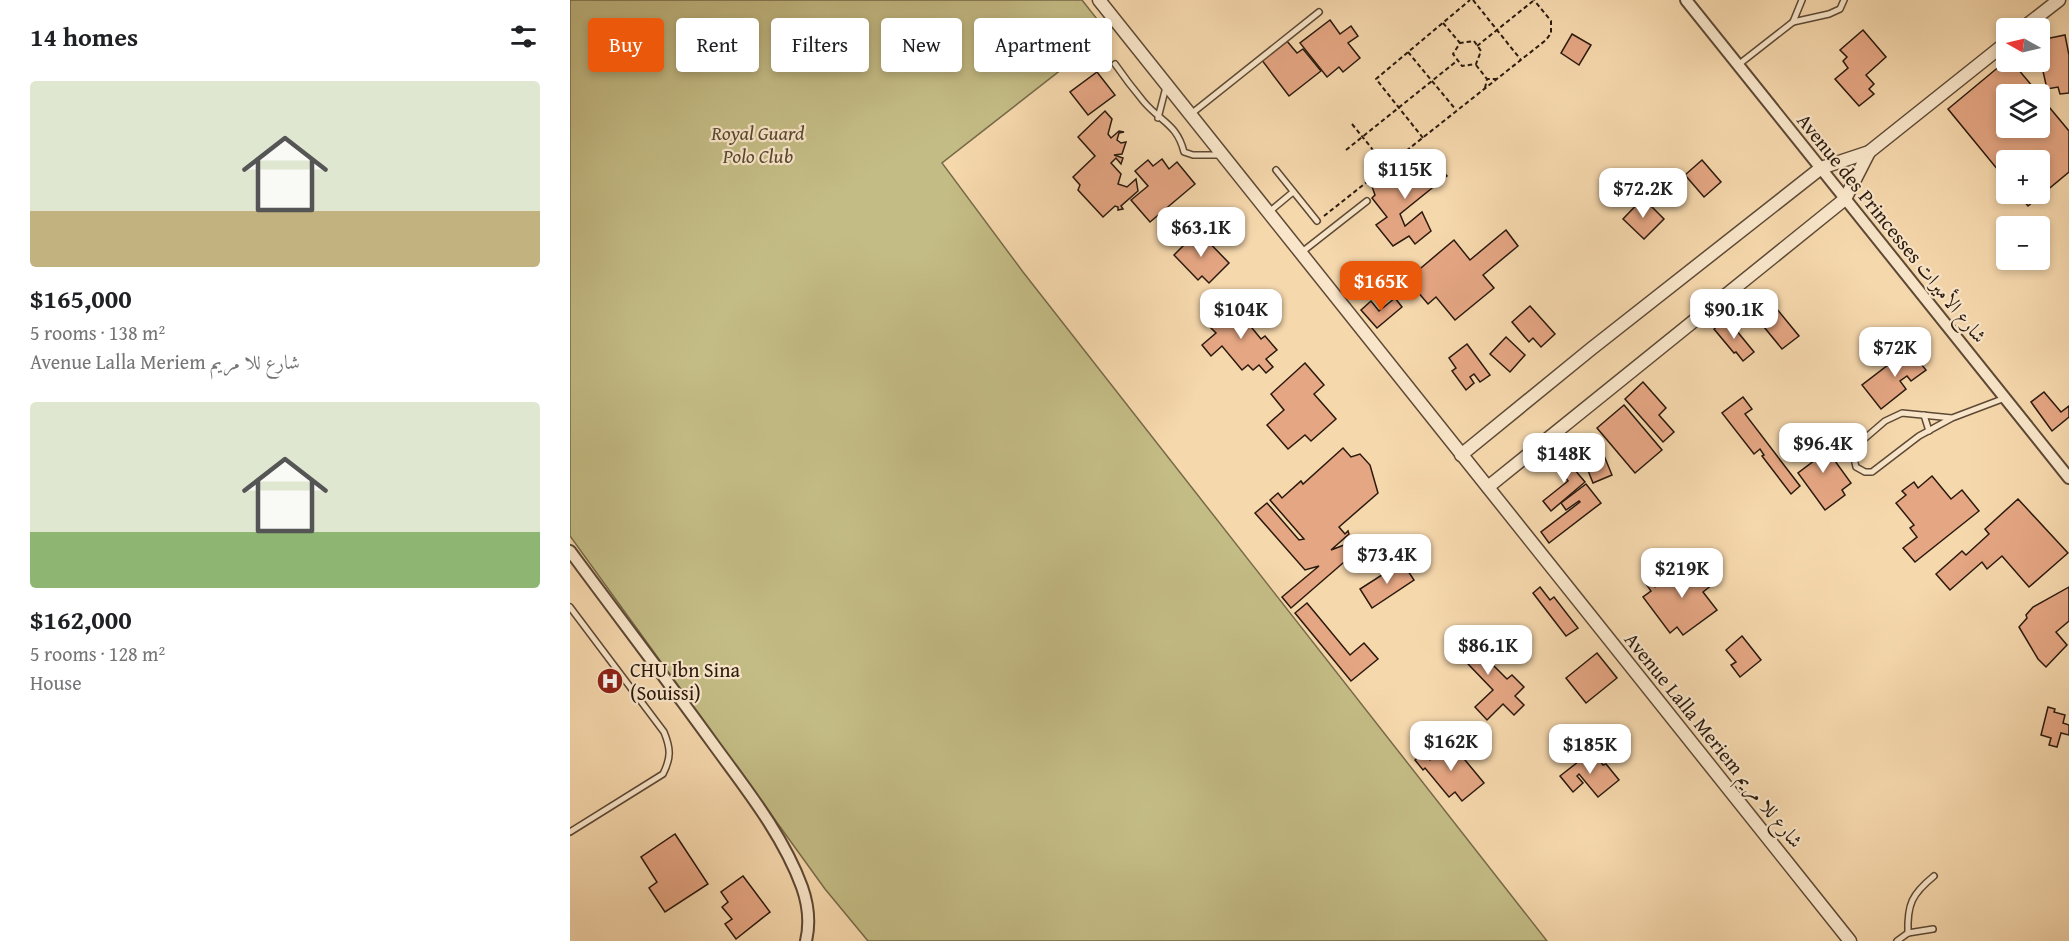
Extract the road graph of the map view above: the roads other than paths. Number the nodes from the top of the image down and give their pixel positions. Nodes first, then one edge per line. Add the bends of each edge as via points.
1 (1099, 0) edge
2 (1686, 0) edge
3 (1802, 0) edge
4 (1844, 0) edge
5 (2059, 0) edge
6 (1319, 12) dead end
7 (2036, 18) edge
8 (1793, 22) junction
9 (1996, 51) edge
10 (1115, 64) dead end
11 (1738, 65) junction
12 (1166, 84) junction
13 (1191, 114) junction
14 (1158, 118) junction
15 (1869, 152) junction
16 (1222, 155) junction
17 (1821, 168) junction
18 (1276, 170) dead end
19 (1293, 192) junction
20 (1845, 198) junction
21 (1367, 201) dead end
22 (1268, 213) junction
23 (1317, 221) road end
24 (1300, 254) junction
25 (2005, 398) junction
26 (1923, 415) junction
27 (1952, 418) junction
28 (1929, 431) junction
29 (1461, 455) junction
30 (2069, 478) edge
31 (1488, 487) junction
32 (570, 551) edge
33 (570, 607) edge
34 (570, 831) edge
35 (1934, 876) dead end
36 (1933, 929) dead end
37 (1908, 933) junction
38 (806, 941) edge
39 (1850, 941) edge
40 (1897, 941) edge

1 - 12 street, Avenue Lalla Meriem شارع للا مريم
2 - 11 street, Avenue des Princesses شارع الأميرات
3 - 8 lane
4 - 8 lane via 1840,9 1829,14
5 - 7 street
6 - 13 lane
8 - 11 lane
9 - 15 street
10 - 14 lane
11 - 17 street, Avenue des Princesses شارع الأميرات
12 - 13 street, Avenue Lalla Meriem شارع للا مريم
12 - 14 lane
13 - 16 street, Avenue Lalla Meriem شارع للا مريم
14 - 16 lane via 1173,127 1184,152
15 - 17 street
15 - 20 street
16 - 22 street, Avenue Lalla Meriem شارع للا مريم
17 - 20 street, Avenue des Princesses شارع الأميرات
17 - 29 street
18 - 19 lane
19 - 22 lane
19 - 23 lane
20 - 25 street, Avenue des Princesses شارع الأميرات
20 - 31 street
21 - 24 lane
22 - 24 street, Avenue Lalla Meriem شارع للا مريم
24 - 29 street, Avenue Lalla Meriem شارع للا مريم
25 - 27 lane
25 - 30 street, Avenue des Princesses شارع الأميرات
26 - 27 lane
26 - 28 lane
26 - 28 lane via 1902,413 1885,421 1856,446 1856,466 1872,472
27 - 28 lane
29 - 31 street, Avenue Lalla Meriem شارع للا مريم
31 - 39 street, Avenue Lalla Meriem شارع للا مريم
32 - 38 street via 769,824 802,889 808,923
33 - 34 lane via 664,732 670,746 663,774
35 - 37 lane via 1913,896 1907,914
36 - 37 lane
37 - 40 lane

